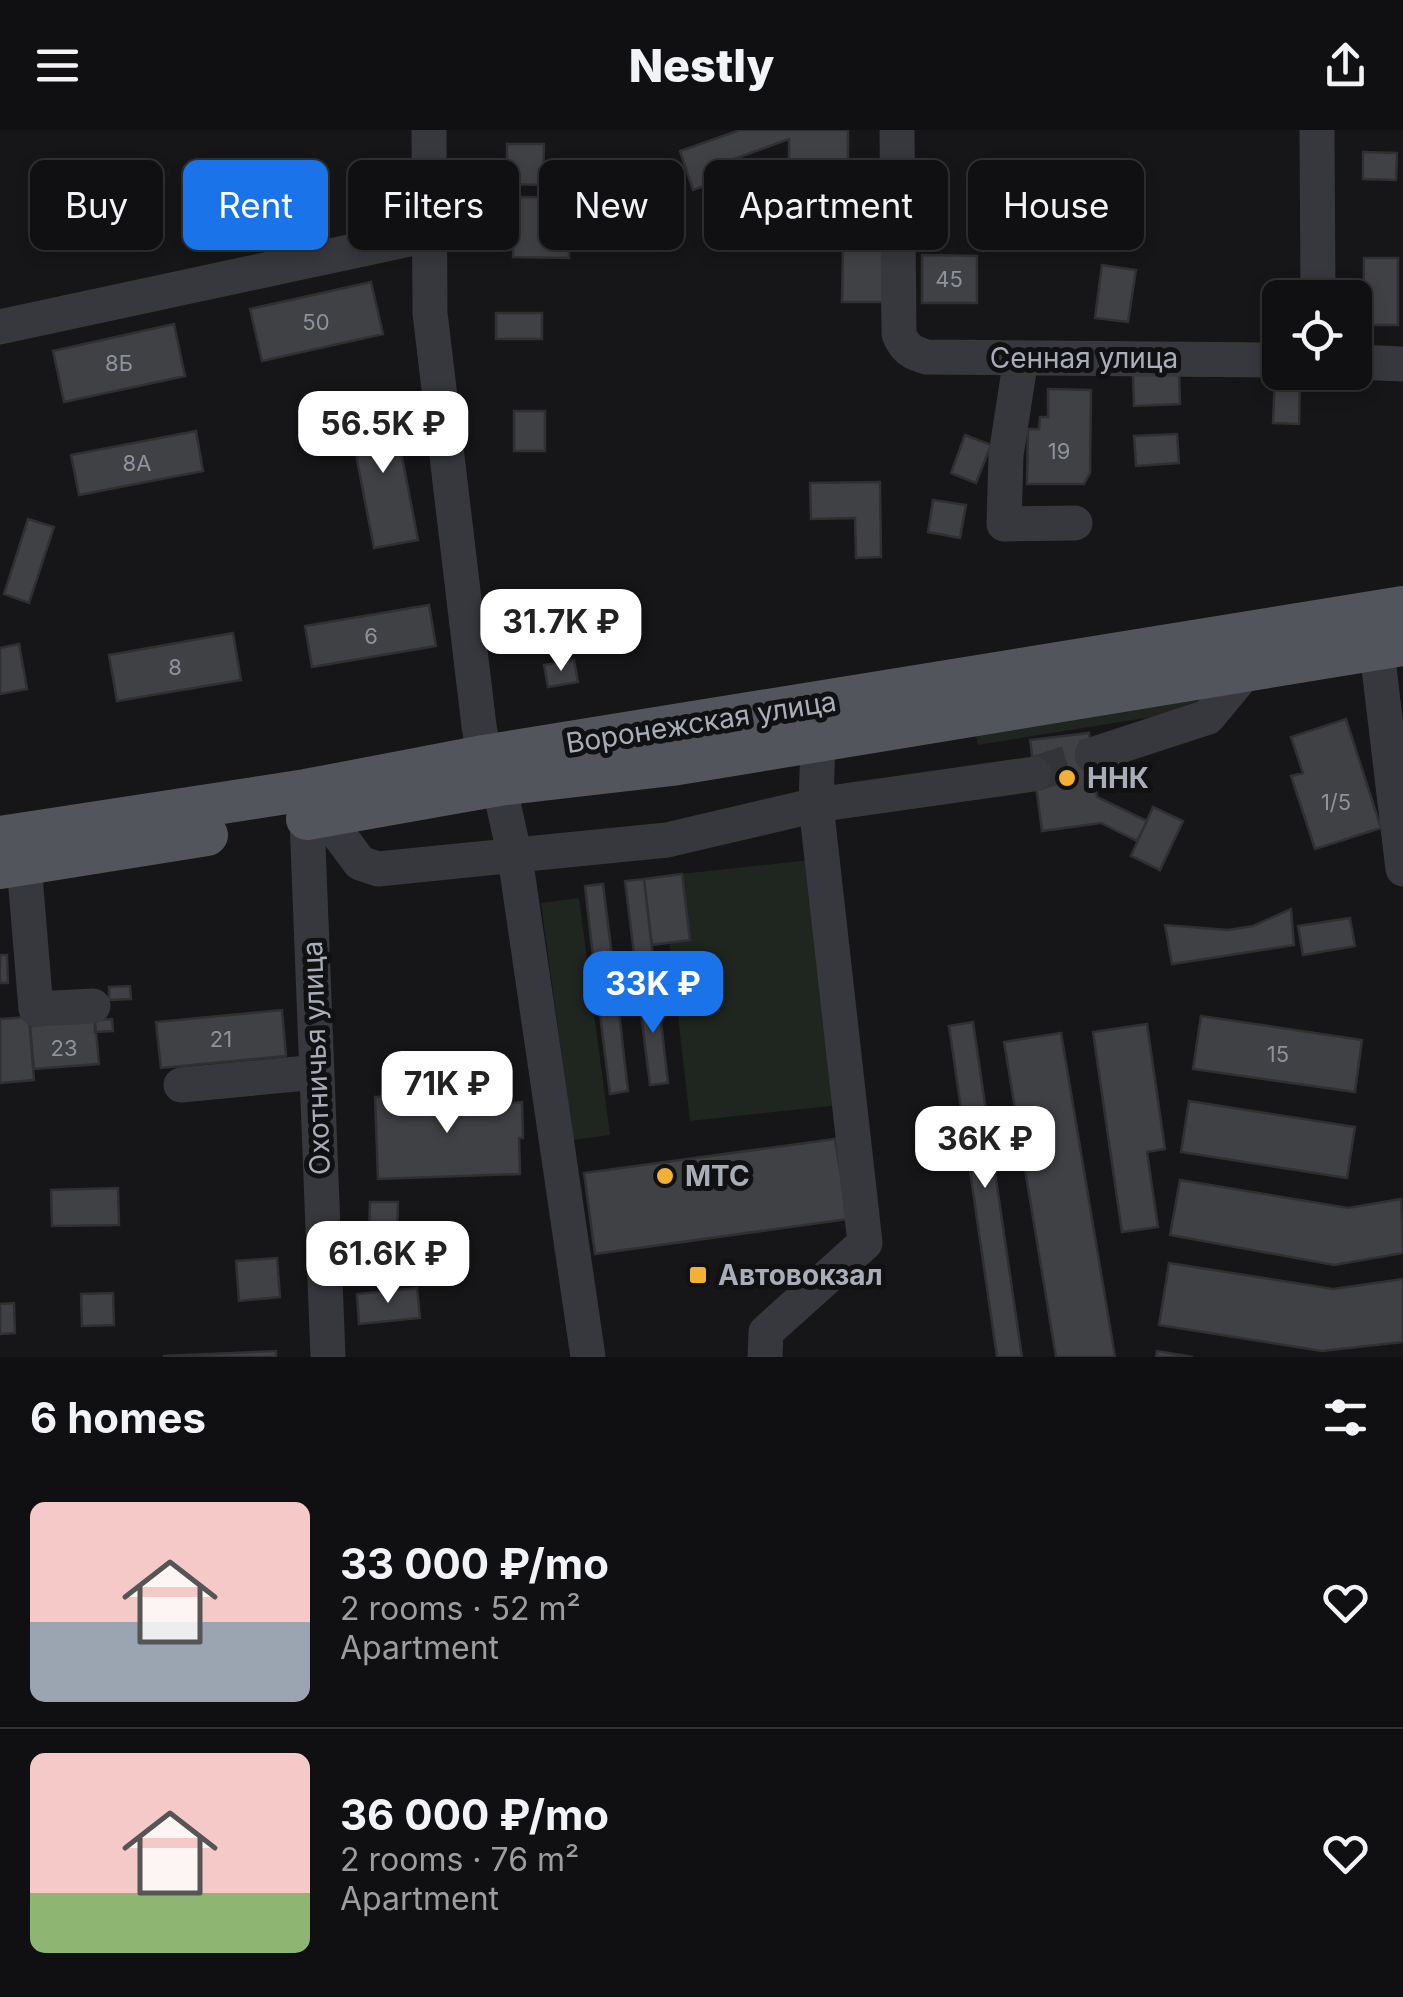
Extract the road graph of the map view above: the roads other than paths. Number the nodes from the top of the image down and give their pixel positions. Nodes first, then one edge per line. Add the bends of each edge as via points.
1 (429, 130) edge
2 (898, 130) edge
3 (1317, 130) edge
4 (429, 160) edge
5 (358, 250) edge
6 (429, 250) edge
7 (1318, 280) edge
8 (0, 327) edge
9 (1021, 358) junction
10 (1262, 360) edge
11 (1372, 363) edge
12 (1403, 364) edge
13 (1075, 523) dead end
14 (1389, 629) edge
15 (1246, 671) junction
16 (816, 721) junction
17 (1394, 732) edge
18 (1092, 755) tunnel mouth
19 (492, 771) junction
20 (1034, 774) tunnel mouth
21 (816, 805) junction
22 (316, 817) junction
23 (8, 856) edge
24 (515, 856) junction
25 (1403, 868) edge
26 (93, 1006) dead end
27 (316, 1072) junction
28 (181, 1085) dead end
29 (328, 1357) edge
30 (588, 1357) edge
31 (765, 1357) edge

1 - 4 street
2 - 9 street, Сенная улица via 899,334 905,347 928,358
3 - 7 street
5 - 8 street
6 - 19 street via 438,387
9 - 10 street, Сенная улица
9 - 13 street via 1006,455 1004,524
11 - 12 street
14 - 15 main road, Воронежская улица
14 - 16 main road, Воронежская улица
14 - 17 street
15 - 16 main road, Воронежская улица
15 - 18 street via 1208,717
16 - 19 main road, Воронежская улица
16 - 21 street
17 - 25 street
19 - 22 main road, Воронежская улица
19 - 23 main road, Воронежская улица via 306,790
19 - 24 street
20 - 21 street
21 - 24 street via 667,840
21 - 31 street via 866,1244 766,1332
22 - 23 main road, Воронежская улица
22 - 24 street via 368,867
22 - 27 street, Охотничья улица
23 - 26 street via 36,1009
24 - 30 street
27 - 28 street
27 - 29 street, Охотничья улица

